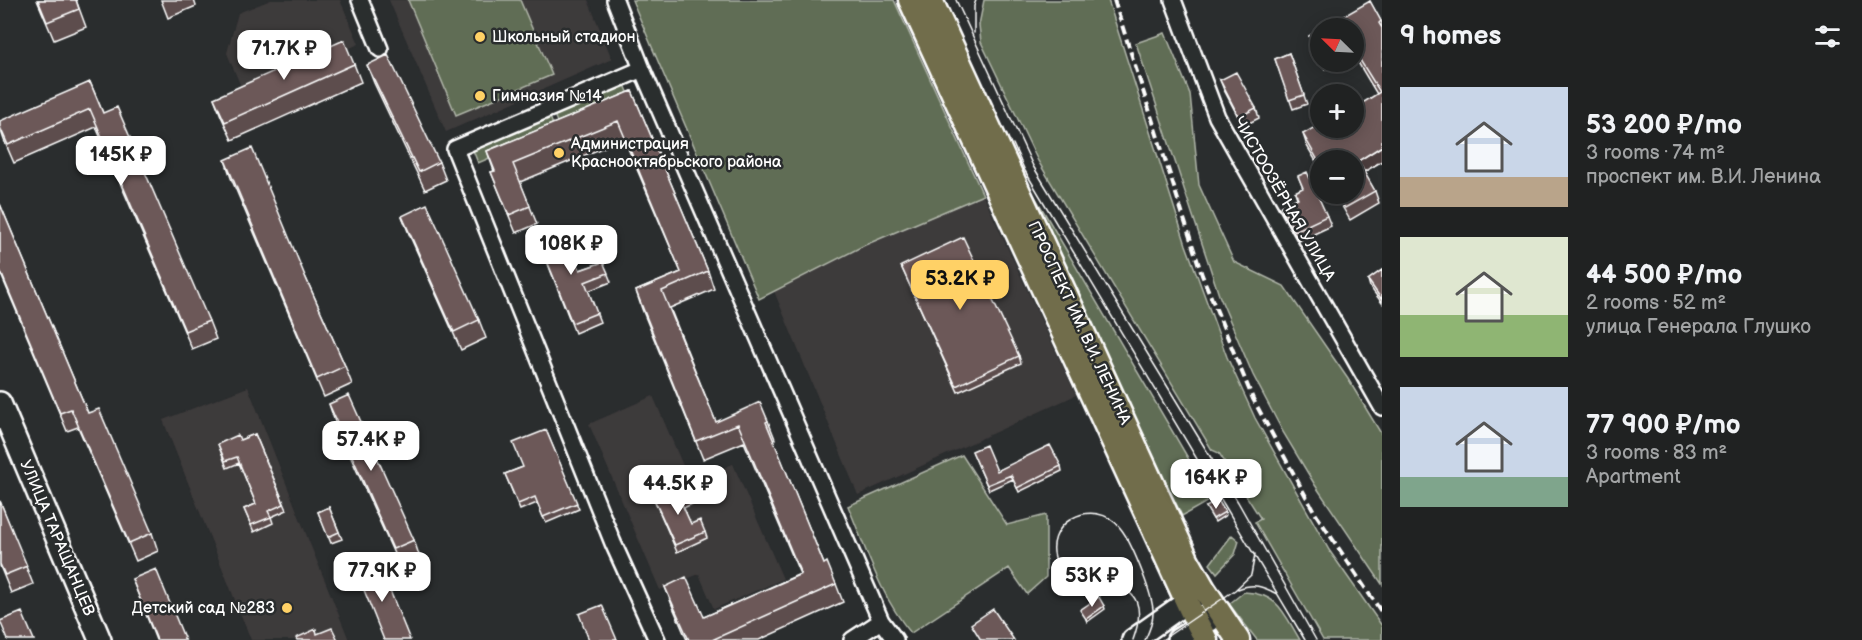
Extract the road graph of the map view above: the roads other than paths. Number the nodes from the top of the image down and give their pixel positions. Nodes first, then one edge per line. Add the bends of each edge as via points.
1 (360, 0) edge
2 (615, 0) edge
3 (910, 0) edge
4 (931, 0) edge
5 (1173, 0) edge
6 (380, 49) dead end
7 (642, 69) junction
8 (0, 403) edge
9 (1382, 407) edge
10 (1196, 596) junction
11 (1220, 613) junction
12 (881, 621) junction
13 (1202, 634) edge
14 (100, 640) edge
15 (657, 640) edge
16 (852, 640) edge
17 (895, 640) edge
18 (1133, 640) edge
19 (1178, 640) edge
20 (1238, 640) edge

1 - 6 street
2 - 7 street
3 - 10 main road, ПРОСПЕКТ ИМ. В.И. ЛЕНИНА
4 - 10 main road, ПРОСПЕКТ ИМ. В.И. ЛЕНИНА via 1188,561
5 - 9 street, ЧИСТООЗЁРНАЯ УЛИЦА via 1217,117
7 - 12 street
7 - 15 street via 455,149 613,543
8 - 14 street, УЛИЦА ТАРАЩАНЦЕВ
10 - 11 main road, ПРОСПЕКТ ИМ. В.И. ЛЕНИНА
10 - 13 main road, ПРОСПЕКТ ИМ. В.И. ЛЕНИНА
10 - 18 street
11 - 13 street
11 - 20 main road, ПРОСПЕКТ ИМ. В.И. ЛЕНИНА
12 - 16 street
12 - 17 street
13 - 19 street

